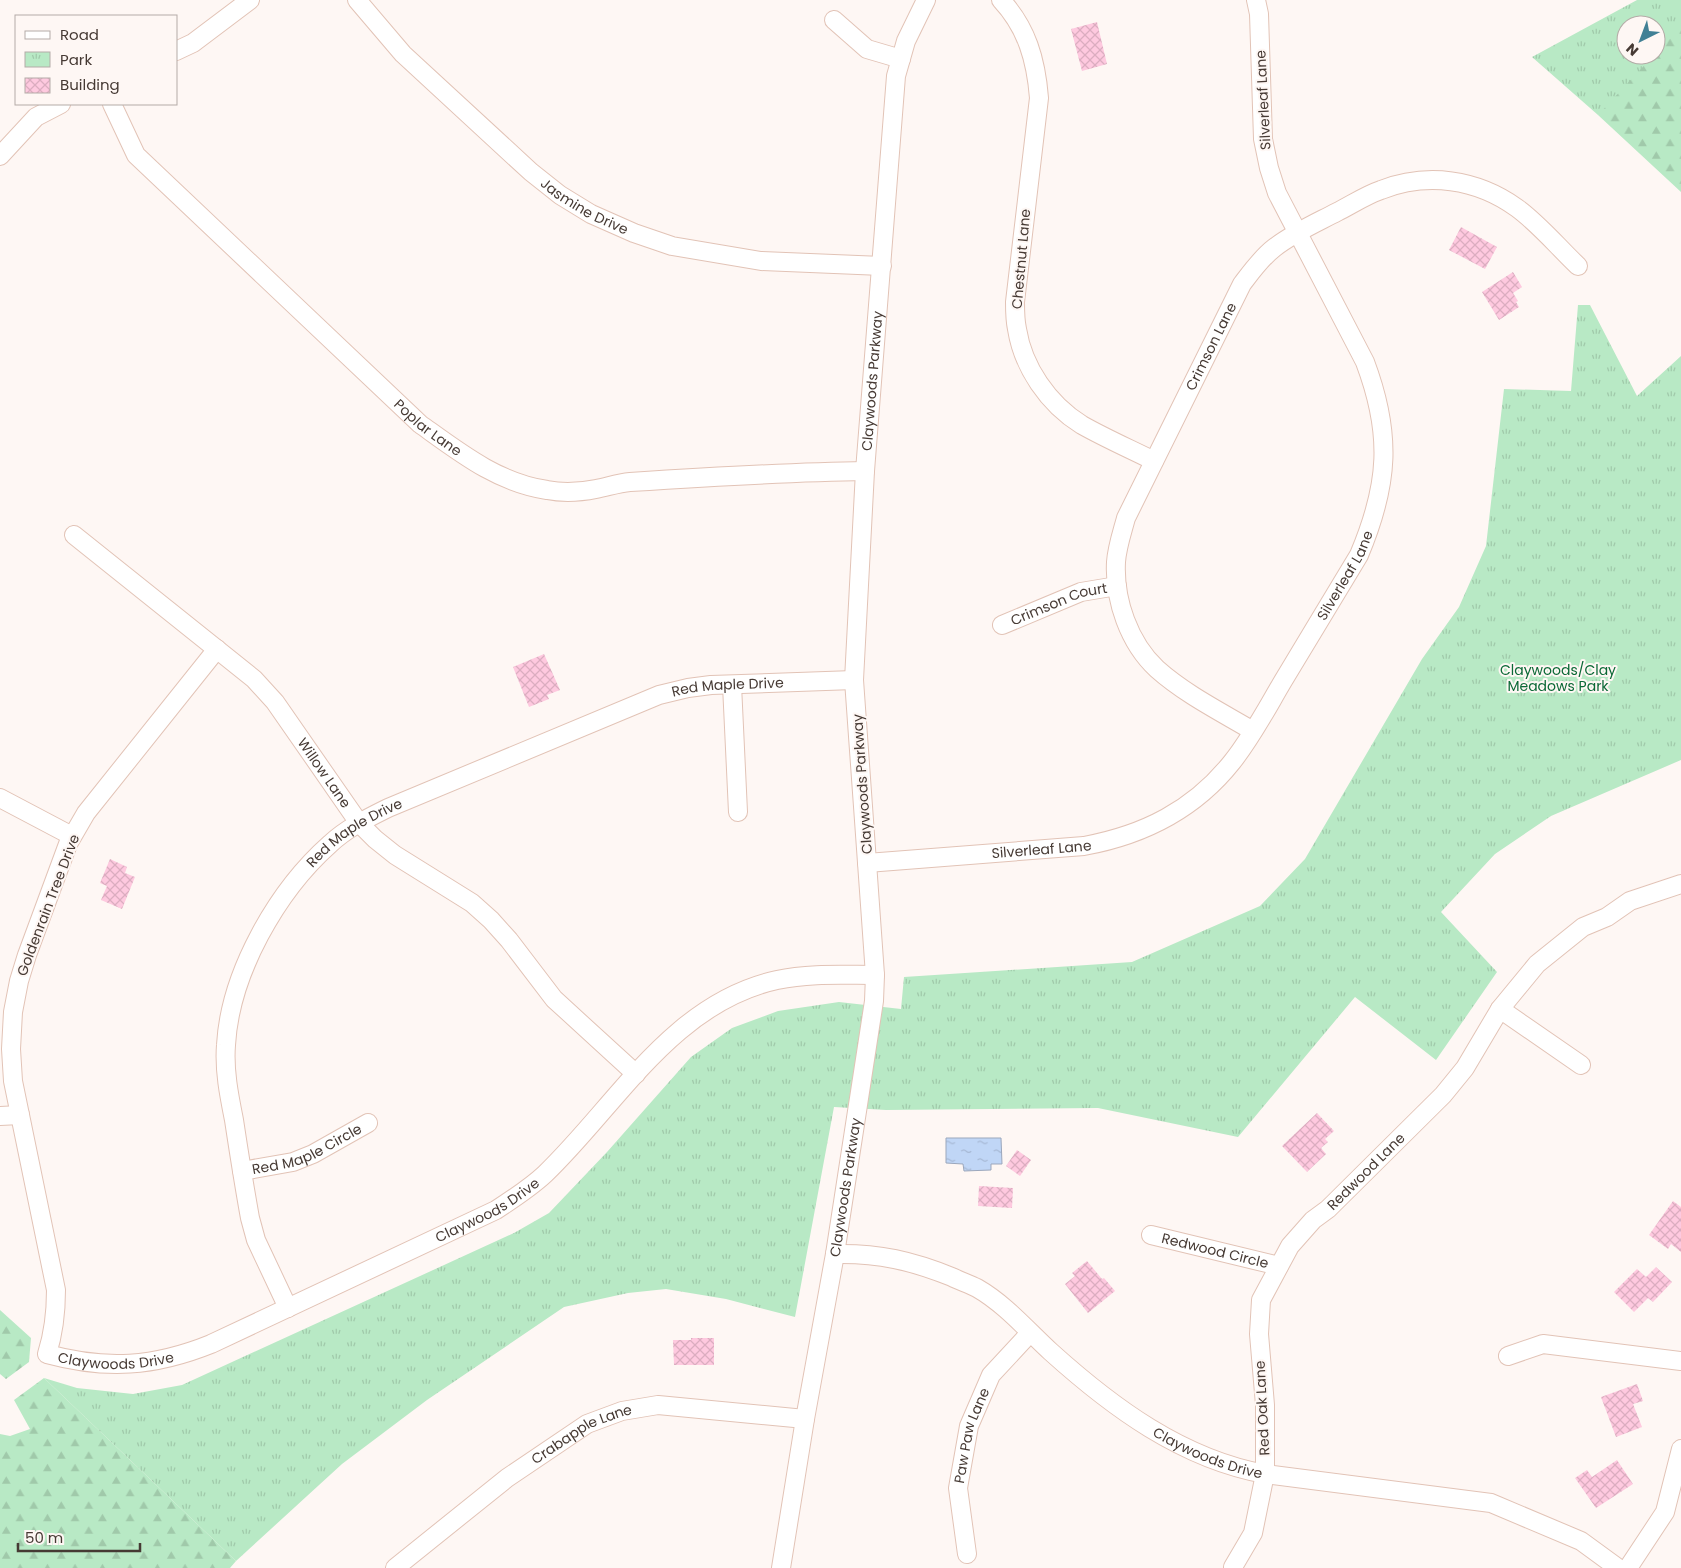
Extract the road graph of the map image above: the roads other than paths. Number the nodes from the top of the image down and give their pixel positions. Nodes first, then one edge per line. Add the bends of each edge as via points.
1 (250, 0) edge
2 (357, 0) edge
3 (926, 0) edge
4 (1001, 0) edge
5 (1256, 0) edge
6 (834, 20) dead end
7 (178, 49) edge
8 (901, 59) junction
9 (59, 105) edge
10 (112, 105) edge
11 (0, 156) edge
12 (1298, 233) junction
13 (882, 266) junction
14 (1578, 266) dead end
15 (1154, 461) junction
16 (866, 471) junction
17 (74, 535) dead end
18 (1117, 586) junction
19 (1002, 625) dead end
20 (217, 649) junction
21 (854, 680) junction
22 (732, 685) junction
23 (1253, 731) junction
24 (0, 798) edge
25 (738, 812) dead end
26 (359, 822) junction
27 (72, 836) junction
28 (868, 863) junction
29 (1681, 884) edge
30 (875, 975) junction
31 (1500, 1009) junction
32 (1582, 1065) dead end
33 (636, 1074) junction
34 (20, 1114) junction
35 (0, 1116) edge
36 (368, 1123) dead end
37 (242, 1171) junction
38 (1151, 1235) dead end
39 (835, 1254) junction
40 (1280, 1266) junction
41 (288, 1308) junction
42 (1030, 1333) junction
43 (1259, 1343) joint
44 (47, 1354) joint
45 (1508, 1356) dead end
46 (1681, 1361) edge
47 (805, 1419) junction
48 (1681, 1449) edge
49 (1265, 1474) junction
50 (967, 1554) dead end
51 (395, 1568) edge
52 (782, 1568) edge
53 (1233, 1568) edge
54 (1618, 1568) edge
55 (1628, 1568) edge

1 - 7 street via 193,43
2 - 13 street, Jasmine Drive via 403,54 531,172 592,214 672,246 761,261
3 - 8 street, Claywoods Parkway
4 - 15 street, Chestnut Lane via 1025,33 1037,74 1039,98 1015,302 1023,352 1044,391 1062,410 1081,424
5 - 12 street, Silverleaf Lane via 1263,139 1277,192
6 - 8 street via 867,49
8 - 13 street, Claywoods Parkway via 896,76
9 - 11 street via 36,117
10 - 16 street, Poplar Lane via 136,155 420,424 490,472 517,483 563,491 593,490 624,482 780,472
12 - 14 street, Crimson Lane via 1379,190 1402,183 1448,180 1498,196 1529,218
12 - 15 street, Crimson Lane via 1275,247 1242,284
12 - 23 street, Silverleaf Lane via 1365,362 1380,410 1384,469 1372,526 1359,555
13 - 16 street, Claywoods Parkway
15 - 18 street, Crimson Lane via 1126,518 1116,563
16 - 21 street, Claywoods Parkway
17 - 20 street, Willow Lane
18 - 19 street, Crimson Court via 1081,592
18 - 23 street, Crimson Lane via 1131,633 1156,668 1174,683
20 - 26 street, Willow Lane via 254,679 275,702
20 - 27 street, Goldenrain Tree Drive via 86,813
21 - 22 street, Red Maple Drive
21 - 28 street, Claywoods Parkway
22 - 25 street
22 - 26 street, Red Maple Drive via 688,688 659,695
23 - 28 street, Silverleaf Lane via 1215,782 1169,818 1141,832 1084,846
24 - 27 street
26 - 33 street, Willow Lane via 395,855 492,920 554,999
26 - 37 street, Red Maple Drive via 325,848 286,892 244,966 236,988 226,1045 226,1076
27 - 34 street, Goldenrain Tree Drive via 27,955 13,1012 13,1080
28 - 30 street, Claywoods Parkway
29 - 31 street, Redwood Lane via 1630,901 1583,927 1537,964
30 - 33 street, Claywoods Drive via 803,976 750,988 698,1015 673,1035
30 - 39 street, Claywoods Parkway via 874,1001
31 - 32 street
31 - 40 street, Redwood Lane via 1465,1068 1443,1095 1328,1210 1313,1220 1290,1246
33 - 41 street, Claywoods Drive via 557,1162 523,1193 496,1210
34 - 35 street
34 - 44 street, Goldenrain Tree Drive via 56,1290 54,1333
36 - 37 street, Red Maple Circle via 293,1162
37 - 41 street, Red Maple Drive via 256,1240
38 - 40 street, Redwood Circle
39 - 42 street, Claywoods Drive via 886,1256 924,1266 976,1288 1006,1309
39 - 47 street, Claywoods Parkway
40 - 43 street, Redwood Lane via 1261,1300
41 - 44 street, Claywoods Drive via 195,1350 157,1361 99,1364
42 - 49 street, Claywoods Drive via 1086,1384 1129,1416 1173,1442 1220,1462
42 - 50 street, Paw Paw Lane via 991,1375 969,1426 958,1488
43 - 49 street, Red Oak Lane via 1265,1396
45 - 46 street via 1543,1344
47 - 51 street, Crabapple Lane via 658,1405 622,1411 587,1424 508,1478
47 - 52 street, Claywoods Parkway
48 - 55 street via 1665,1512
49 - 53 street, Red Oak Lane via 1253,1532
49 - 54 street, Claywoods Drive via 1491,1503 1581,1541

